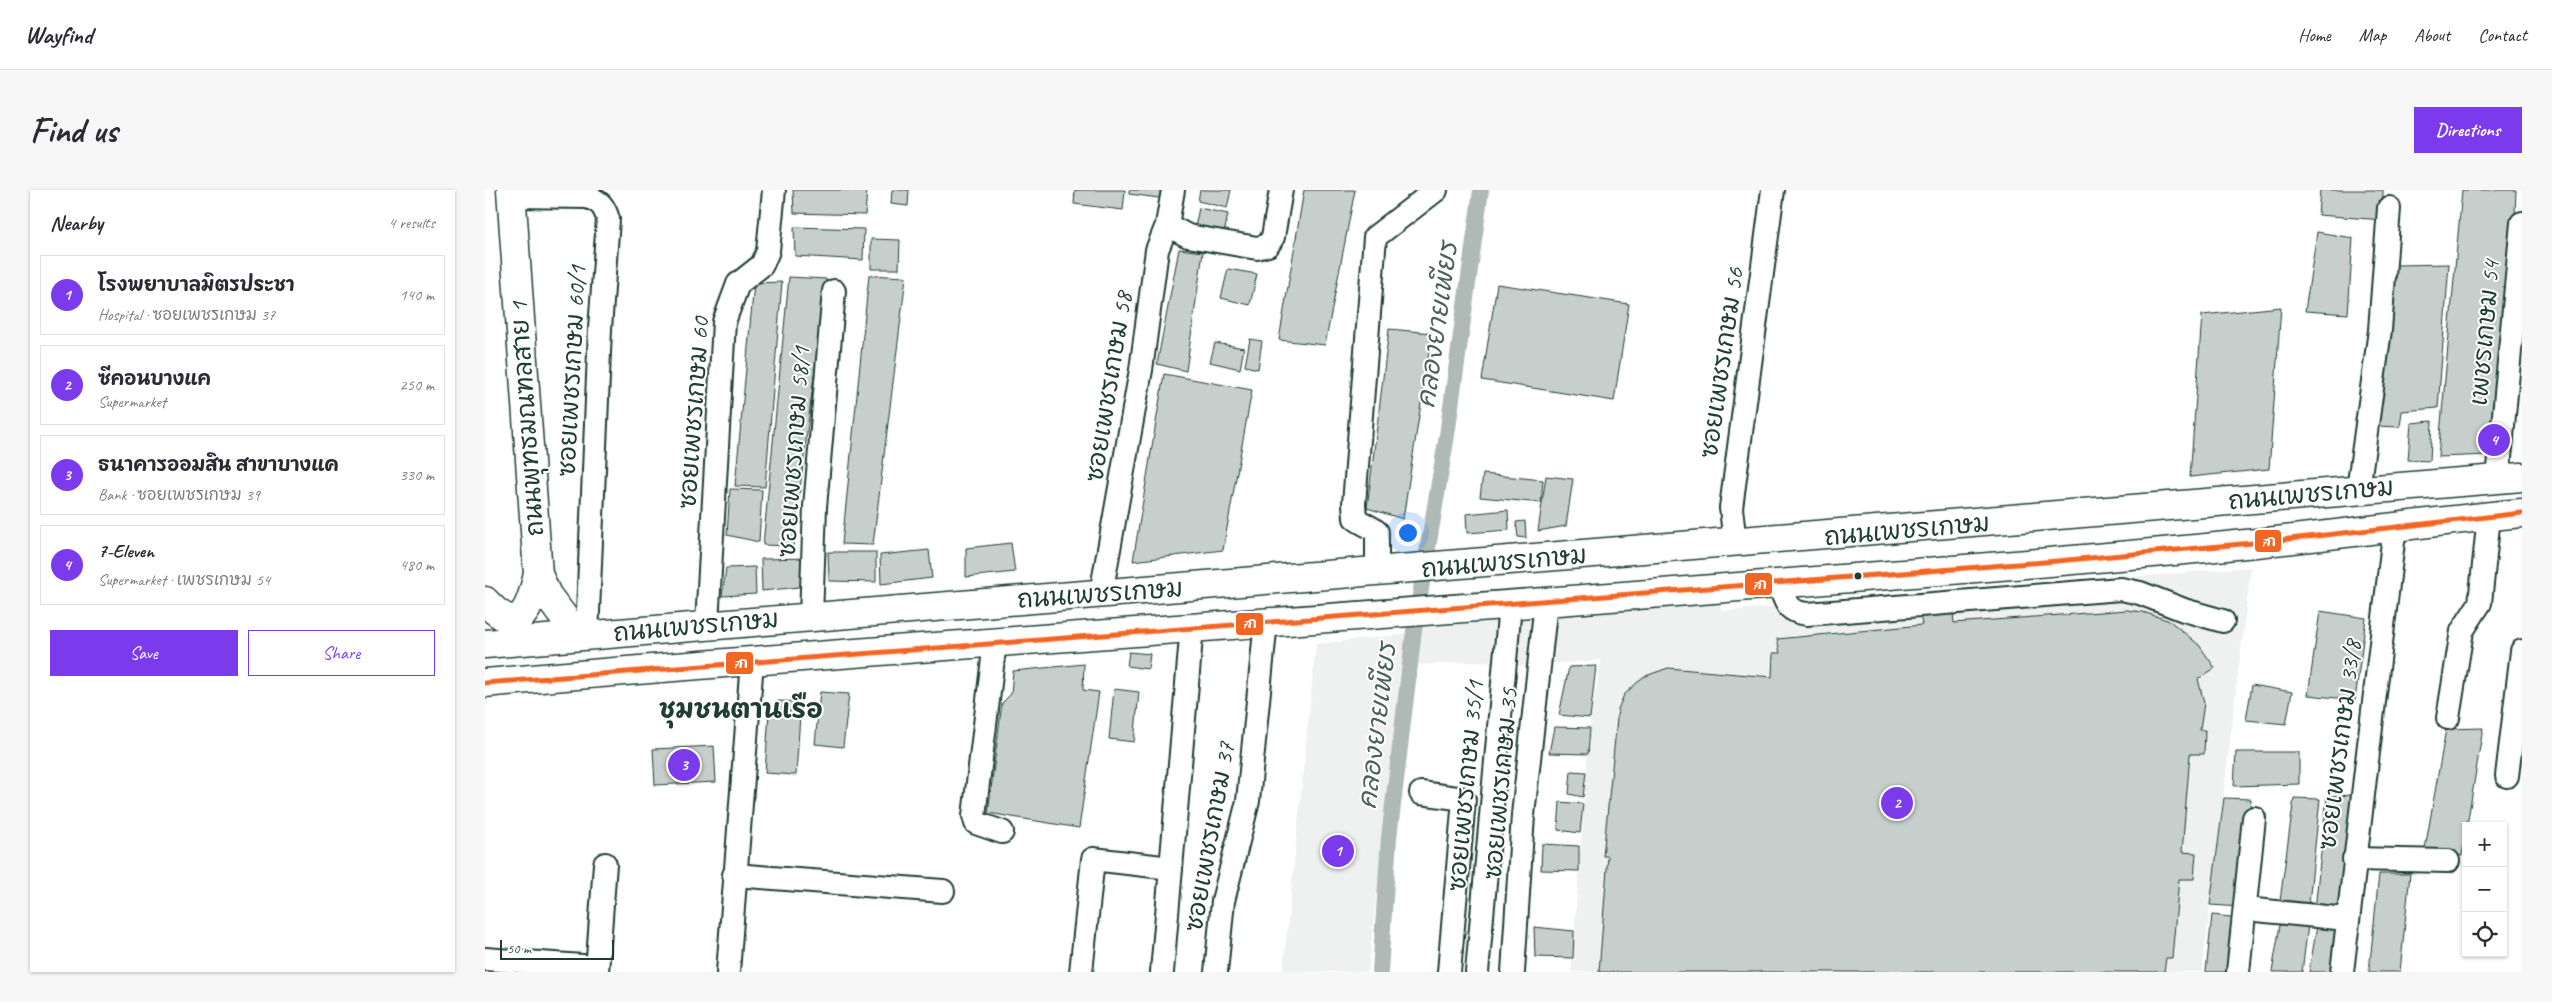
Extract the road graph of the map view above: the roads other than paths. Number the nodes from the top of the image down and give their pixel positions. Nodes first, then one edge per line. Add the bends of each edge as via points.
1 (774, 190) edge
2 (1173, 190) edge
3 (1281, 190) edge
4 (1436, 190) edge
5 (1773, 190) edge
6 (511, 193) edge
7 (587, 193) edge
8 (2389, 208) dead end
9 (2522, 223) edge
10 (1167, 225) junction
11 (2521, 252) edge
12 (834, 291) dead end
13 (2510, 478) edge
14 (2358, 490) junction
15 (2522, 514) edge
16 (2489, 516) junction
17 (2395, 525) junction
18 (1735, 544) junction
19 (1377, 572) junction
20 (538, 574) junction
21 (1779, 584) junction
22 (1101, 594) junction
23 (1032, 599) junction
24 (996, 602) junction
25 (1546, 602) junction
26 (485, 603) edge
27 (1510, 605) junction
28 (811, 617) junction
29 (1266, 621) junction
30 (2223, 621) dead end
31 (707, 624) junction
32 (1192, 626) junction
33 (583, 636) junction
34 (1034, 638) junction
35 (1001, 641) junction
36 (487, 644) edge
37 (2522, 651) edge
38 (752, 661) junction
39 (493, 682) edge
40 (2447, 718) dead end
41 (2507, 776) dead end
42 (1421, 793) dead end
43 (1463, 814) junction
44 (1491, 816) junction
45 (2254, 818) dead end
46 (1002, 832) dead end
47 (2354, 859) junction
48 (2449, 860) dead end
49 (605, 864) dead end
50 (1171, 868) junction
51 (734, 875) junction
52 (943, 891) dead end
53 (2245, 909) junction
54 (2347, 919) junction
55 (485, 959) edge
56 (597, 969) edge
57 (728, 972) edge
58 (1081, 972) edge
59 (1162, 972) edge
60 (1216, 972) edge
61 (1449, 972) edge
62 (1477, 972) edge
63 (1513, 972) edge
64 (2238, 972) edge
65 (2342, 972) edge

1 - 31 street, ซอยเพชรเกษม 60 via 768,251 762,265 738,284 724,322
2 - 10 street, ซอยเพชรเกษม 58
3 - 10 street via 1273,237 1268,245 1257,248 1188,236
4 - 19 street via 1375,237 1354,504 1355,518 1377,532
5 - 18 street, ซอยเพชรเกษม 56 via 1731,508
6 - 7 street, ซอยเพชรเกษม 60/1
6 - 20 main road, ถนนพุทธมณฑลสาย 1
7 - 33 street, ซอยเพชรเกษม 60/1 via 605,208 608,219
8 - 14 street via 2380,330
9 - 11 street, เพชรเกษม 54
10 - 22 street, ซอยเพชรเกษม 58 via 1157,250 1141,370
11 - 13 street, เพชรเกษม 54
12 - 28 street, ซอยเพชรเกษม 58/1 via 815,507
13 - 14 main road, ถนนเพชรเกษม
14 - 18 main road, ถนนเพชรเกษม
15 - 16 main road, ถนนเพชรเกษม
16 - 17 main road, ถนนเพชรเกษม
16 - 40 street via 2480,603 2462,631
17 - 21 main road, ถนนเพชรเกษม via 2226,546
17 - 47 street, ซอยเพชรเกษม 33/8
18 - 19 main road, ถนนเพชรเกษม
19 - 22 main road, ถนนเพชรเกษม
20 - 26 main road via 531,604 523,615 514,618 502,616
20 - 33 main road, ถนนพุทธมณฑลสาย 1 via 547,595
21 - 25 main road, ถนนเพชรเกษม
21 - 30 street via 1793,612 1807,614 2121,589 2140,592
22 - 23 main road, ถนนเพชรเกษม
23 - 24 main road, ถนนเพชรเกษม
23 - 34 main road via 1024,622 1025,630
24 - 28 main road, ถนนเพชรเกษม
24 - 35 main road via 1017,622 1016,632
25 - 27 main road, ถนนเพชรเกษม
25 - 63 street, ซอยเพชรเกษม 35 via 1523,814
26 - 36 main road
27 - 29 main road, ถนนเพชรเกษม
27 - 44 street, ซอยเพชรเกษม 35/1
28 - 31 main road, ถนนเพชรเกษม
29 - 32 main road, ถนนเพชรเกษม
29 - 60 street, ซอยเพชรเกษม 37 via 1248,802 1225,894
31 - 33 main road, ถนนเพชรเกษม
32 - 34 main road, ถนนเพชรเกษม
32 - 50 street
33 - 36 main road, ถนนเพชรเกษม
34 - 35 main road, ถนนเพชรเกษม
35 - 38 main road, ถนนเพชรเกษม
35 - 46 street via 974,816 976,823
36 - 39 main road
37 - 41 street
38 - 39 main road, ถนนเพชรเกษม
38 - 51 street
42 - 43 street via 1465,799
43 - 44 street
43 - 61 street
44 - 62 street, ซอยเพชรเกษม 35/1
45 - 53 street
47 - 48 street
47 - 54 street, ซอยเพชรเกษม 33/8
49 - 56 street
50 - 58 street via 1093,859
50 - 59 street
51 - 52 street
51 - 57 street
53 - 54 street
53 - 64 street
54 - 65 street, ซอยเพชรเกษม 33/8
55 - 56 street

